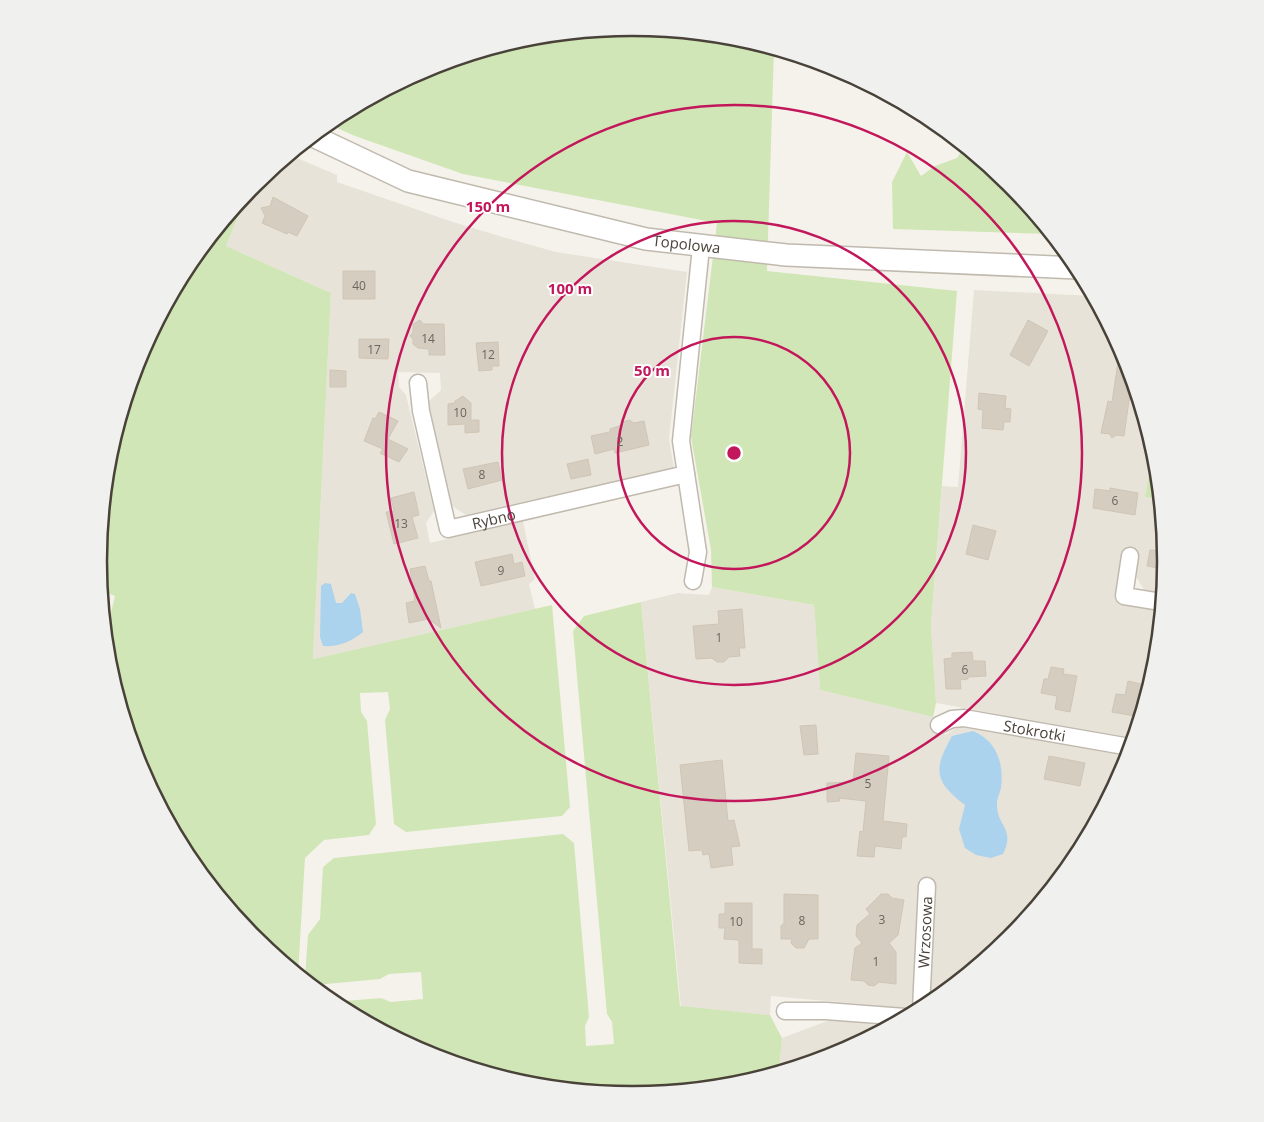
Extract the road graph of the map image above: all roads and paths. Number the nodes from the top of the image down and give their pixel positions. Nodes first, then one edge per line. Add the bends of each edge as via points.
1 (320, 139) edge
2 (701, 247) junction
3 (1067, 268) edge
4 (418, 383) dead end
5 (686, 474) junction
6 (1130, 556) dead end
7 (693, 581) dead end
8 (1155, 601) edge
9 (939, 725) dead end
10 (1123, 746) edge
11 (927, 886) dead end
12 (921, 999) edge
13 (785, 1011) dead end
14 (892, 1016) edge

1 - 2 street, Topolowa via 408,180 646,239
2 - 3 street, Topolowa via 786,255
2 - 5 street via 680,441
4 - 5 street, Rybno via 421,411 448,529
5 - 7 street via 698,552
6 - 8 street via 1124,596
9 - 10 street, Stokrotki via 964,718
11 - 12 street, Wrzosowa
13 - 14 street

